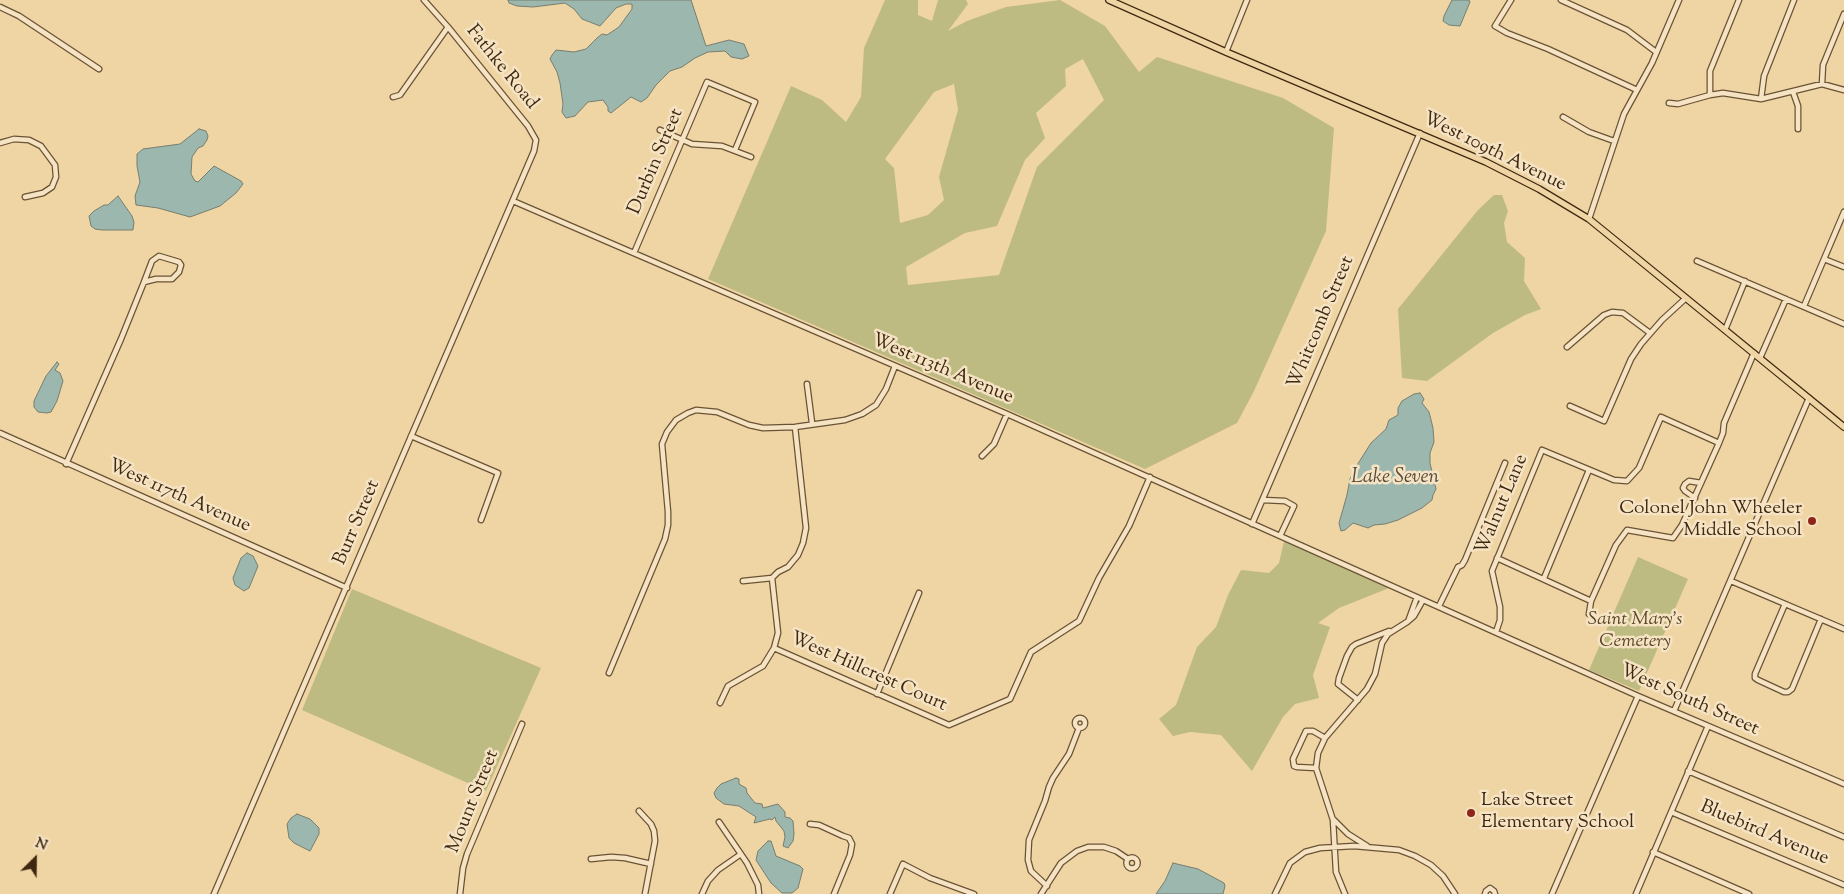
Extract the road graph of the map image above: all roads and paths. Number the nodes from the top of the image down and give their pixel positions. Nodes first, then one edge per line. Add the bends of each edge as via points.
1 (424, 0) edge
2 (1109, 0) edge
3 (1247, 0) edge
4 (1511, 0) edge
5 (1561, 0) edge
6 (1679, 0) edge
7 (1739, 0) edge
8 (1794, 0) edge
9 (0, 7) edge
10 (1844, 14) edge
11 (448, 27) junction
12 (1226, 52) junction
13 (1656, 52) junction
14 (99, 69) dead end
15 (1822, 84) junction
16 (1637, 90) junction
17 (1844, 90) edge
18 (1793, 92) junction
19 (1710, 95) junction
20 (393, 97) dead end
21 (1761, 99) junction
22 (1669, 103) dead end
23 (1563, 117) dead end
24 (1798, 129) dead end
25 (660, 130) dead end
26 (1420, 133) junction
27 (682, 140) junction
28 (1614, 140) junction
29 (0, 142) edge
30 (735, 150) junction
31 (751, 157) dead end
32 (529, 163) joint
33 (25, 197) dead end
34 (513, 201) junction
35 (1844, 212) edge
36 (1588, 219) junction
37 (634, 253) junction
38 (1824, 259) junction
39 (1697, 261) dead end
40 (1844, 267) edge
41 (1745, 281) junction
42 (144, 282) junction
43 (1686, 298) junction
44 (1786, 299) junction
45 (1804, 306) junction
46 (1844, 324) edge
47 (1725, 330) junction
48 (1650, 333) junction
49 (1567, 347) dead end
50 (1754, 353) junction
51 (1760, 358) junction
52 (895, 366) junction
53 (807, 384) dead end
54 (1809, 398) junction
55 (1570, 406) dead end
56 (1007, 414) junction
57 (812, 423) junction
58 (795, 427) junction
59 (1844, 427) edge
60 (0, 433) edge
61 (411, 436) junction
62 (1719, 443) junction
63 (982, 456) dead end
64 (1505, 463) dead end
65 (66, 464) junction
66 (1589, 470) junction
67 (1150, 477) junction
68 (1701, 483) junction
69 (1695, 498) junction
70 (1263, 500) junction
71 (481, 520) dead end
72 (1252, 524) junction
73 (1280, 536) junction
74 (1497, 558) junction
75 (772, 578) junction
76 (1544, 578) junction
77 (743, 581) dead end
78 (1731, 581) junction
79 (347, 588) junction
80 (919, 593) dead end
81 (1417, 597) junction
82 (1423, 600) junction
83 (1592, 601) junction
84 (1785, 604) junction
85 (1439, 606) junction
86 (1589, 614) dead end
87 (1821, 620) junction
88 (1409, 621) junction
89 (1396, 628) junction
90 (1844, 629) edge
91 (1496, 632) junction
92 (1370, 638) junction
93 (1382, 643) junction
94 (774, 648) junction
95 (609, 673) dead end
96 (877, 694) junction
97 (1638, 696) junction
98 (1358, 700) junction
99 (720, 703) dead end
100 (1674, 711) junction
101 (522, 724) dead end
102 (1708, 726) junction
103 (1079, 728) dead end
104 (1325, 738) junction
105 (1316, 768) junction
106 (1688, 771) junction
107 (1844, 784) edge
108 (639, 811) dead end
109 (1671, 812) junction
110 (1334, 820) junction
111 (719, 822) dead end
112 (810, 824) dead end
113 (1844, 837) edge
114 (1368, 846) junction
115 (1334, 848) junction
116 (1653, 852) junction
117 (741, 854) junction
118 (590, 859) dead end
119 (1128, 859) dead end
120 (651, 864) junction
121 (1844, 885) edge
122 (1047, 886) junction
123 (214, 894) edge
124 (460, 894) edge
125 (645, 894) edge
126 (702, 894) edge
127 (759, 894) edge
128 (834, 894) edge
129 (890, 894) edge
130 (974, 894) edge
131 (1041, 894) edge
132 (1275, 894) edge
133 (1344, 894) edge
134 (1455, 894) edge
135 (1485, 894) edge
136 (1495, 894) edge
137 (1552, 894) edge
138 (1636, 894) edge
139 (1749, 894) edge

1 - 11 street, Fathke Road
2 - 12 main road, West 109th Avenue
3 - 12 street
4 - 16 street via 1495,26
5 - 13 street via 1628,30
6 - 13 street
7 - 19 street via 1710,71
8 - 21 street via 1764,76
9 - 14 street
10 - 15 street via 1823,65
11 - 20 street via 400,95
11 - 32 street, Fathke Road via 532,132 536,140
12 - 26 main road, West 109th Avenue
13 - 16 street
15 - 17 street
15 - 18 street
16 - 28 street
18 - 21 street
18 - 24 street via 1798,106
19 - 21 street via 1723,93
19 - 22 street via 1678,104
23 - 28 street via 1589,132
25 - 27 street
26 - 36 main road, West 109th Avenue via 1513,175
26 - 70 street, Whitcomb Street
27 - 30 street
27 - 30 street, Durbin Street via 707,82 755,102
27 - 37 street, Durbin Street
28 - 36 street
29 - 33 street via 29,140 42,146 54,165 56,177 52,187 43,193
30 - 31 street
32 - 34 street, Burr Street
34 - 37 street, West 113th Avenue
34 - 61 street, Burr Street
35 - 38 street
36 - 43 main road, West 109th Avenue
37 - 52 street, West 113th Avenue
38 - 40 street
38 - 45 street
39 - 41 street
41 - 44 street
41 - 47 street
42 - 42 street via 172,279 181,264 159,256
42 - 65 street
43 - 47 main road, West 109th Avenue
43 - 48 street
44 - 45 street
44 - 51 street
45 - 46 street
47 - 50 main road, West 109th Avenue
48 - 49 street via 1623,313 1612,312 1604,315
48 - 55 street via 1631,359 1604,421
50 - 51 main road, West 109th Avenue
50 - 62 street via 1724,423
51 - 54 main road, West 109th Avenue
52 - 56 street, West 113th Avenue
52 - 57 street via 876,405 845,420
53 - 57 street
54 - 59 main road, West 109th Avenue
54 - 78 street
56 - 63 street via 994,444
56 - 67 street, West 113th Avenue
57 - 58 street
58 - 75 street via 806,528 798,556
58 - 95 street via 764,428 717,412 696,410 676,420 662,444 668,528
60 - 65 street, West 117th Avenue
61 - 71 street via 498,473
61 - 79 street, Burr Street
62 - 66 street, Walnut Lane via 1661,417 1639,468 1627,481 1614,480
62 - 68 street
64 - 85 street via 1465,560 1462,566 1458,566
65 - 79 street, West 117th Avenue
66 - 74 street, Walnut Lane via 1542,450
66 - 76 street
67 - 72 street, West 113th Avenue
67 - 96 street, West Hillcrest Court via 1129,526 1079,621 1031,652 1010,699 949,725
68 - 69 street
68 - 69 street via 1688,481 1685,484 1685,491
69 - 83 street via 1673,538 1627,530 1616,545
70 - 72 street, Whitcomb Street
70 - 73 street via 1294,506
72 - 73 street, West 113th Avenue
73 - 81 street, West 113th Avenue
74 - 76 street
74 - 91 street, Walnut Lane via 1492,571 1500,613
75 - 77 street
75 - 94 street via 778,633
76 - 83 street
78 - 84 street
78 - 100 street
79 - 123 street, Burr Street
80 - 96 street
81 - 82 street, West South Street
81 - 88 street
82 - 85 street, West South Street
82 - 88 street
83 - 86 street
84 - 87 street
84 - 87 street via 1755,674 1755,678 1784,692 1792,689
85 - 91 street, West South Street
87 - 90 street
88 - 89 street
89 - 92 street
89 - 93 street
91 - 97 street, West South Street
92 - 93 street
92 - 98 street via 1352,647 1338,678 1338,684
93 - 98 street via 1375,674
94 - 96 street, West Hillcrest Court
94 - 99 street via 763,666 728,686
97 - 100 street, West South Street
97 - 137 street
98 - 104 street
100 - 102 street, West South Street
101 - 124 street, Mount Street via 467,854
102 - 106 street
102 - 107 street, West South Street
103 - 122 street via 1070,754 1048,787 1029,840 1031,871
104 - 105 street
104 - 105 street via 1306,731 1293,759 1294,766
105 - 110 street
106 - 109 street
106 - 113 street
108 - 120 street via 654,831
109 - 116 street
109 - 121 street, Bluebird Avenue
110 - 114 street via 1348,834
110 - 115 street
111 - 117 street
112 - 128 street via 849,838 852,844
114 - 115 street
114 - 134 street via 1399,850 1415,856 1443,876
115 - 132 street via 1304,852 1290,863
115 - 133 street via 1336,872
116 - 138 street
116 - 139 street
117 - 126 street via 718,870
117 - 127 street via 758,885
118 - 120 street via 625,858
119 - 122 street via 1116,851 1088,847 1061,863
120 - 125 street
122 - 131 street
129 - 130 street via 903,864
135 - 136 street via 1490,888

